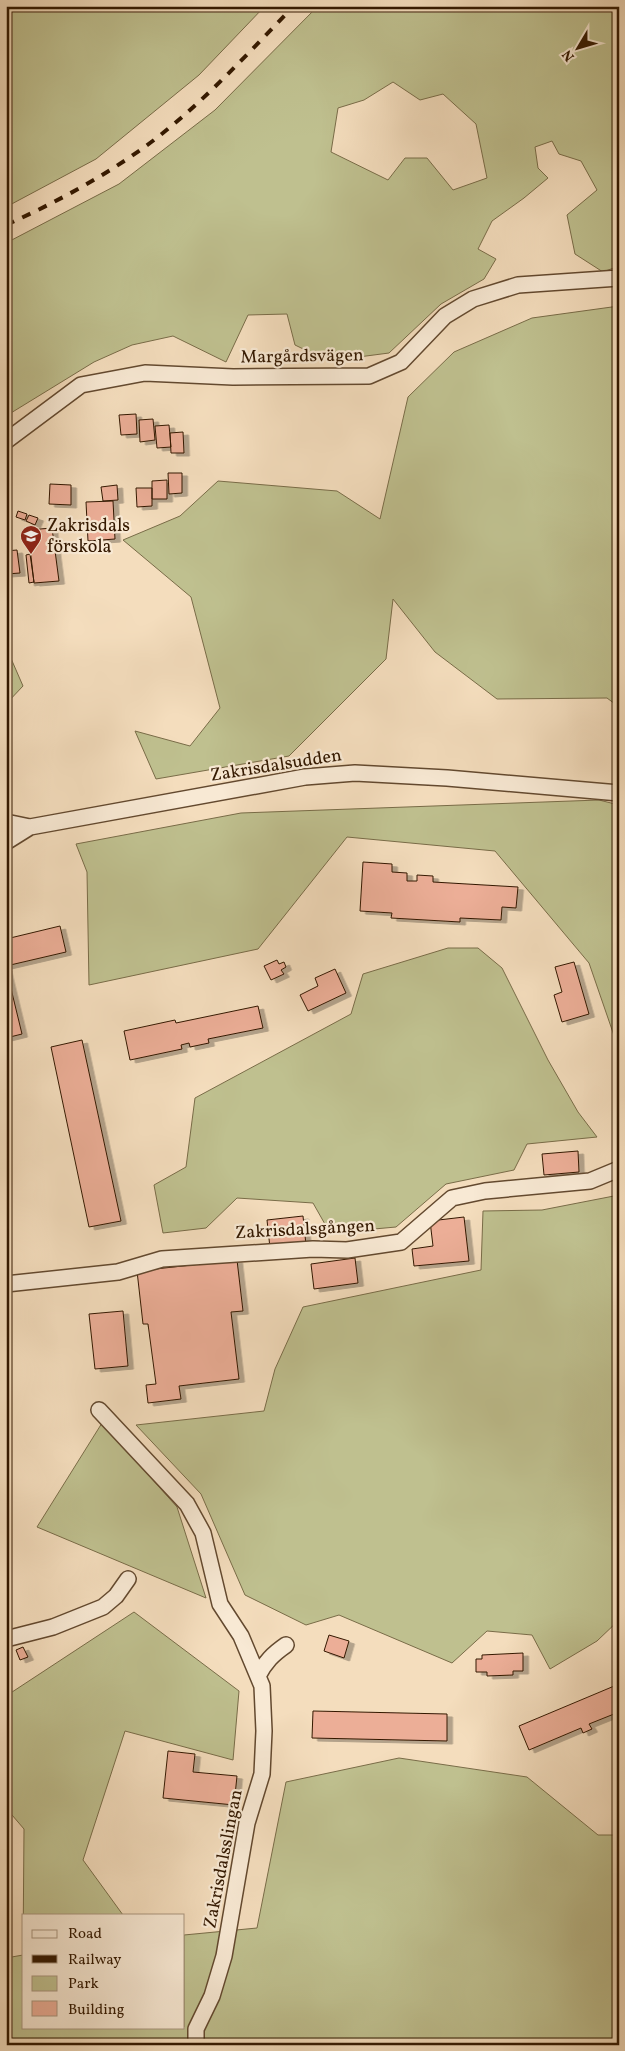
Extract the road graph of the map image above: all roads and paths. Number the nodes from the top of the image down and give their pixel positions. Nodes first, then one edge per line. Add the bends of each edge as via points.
1 (619, 278) edge
2 (6, 442) edge
3 (619, 793) edge
4 (6, 822) edge
5 (30, 828) junction
6 (6, 842) edge
7 (619, 1169) edge
8 (6, 1284) edge
9 (99, 1410) dead end
10 (128, 1579) dead end
11 (6, 1639) edge
12 (286, 1645) dead end
13 (258, 1676) junction
14 (196, 2045) edge

1 - 2 street, Margårdsvägen via 518,285 473,299 445,316 401,362 369,376 233,378 146,373 81,385
3 - 5 street, Zakrisdalsudden via 355,773 305,778
4 - 5 street, Zakrisdalsudden
5 - 6 street, Zakrisdalsudden
7 - 8 street, Zakrisdalsgången via 590,1181 486,1191 452,1198 401,1242 347,1250 162,1259 118,1272
9 - 13 street, Zakrisdalsslingan via 188,1504 203,1533 220,1604 241,1636
10 - 11 street via 103,1607 53,1628
12 - 13 street via 265,1662
13 - 14 street, Zakrisdalsslingan via 262,1686 264,1731 262,1774 247,1822 224,1956 212,1996 196,2029

